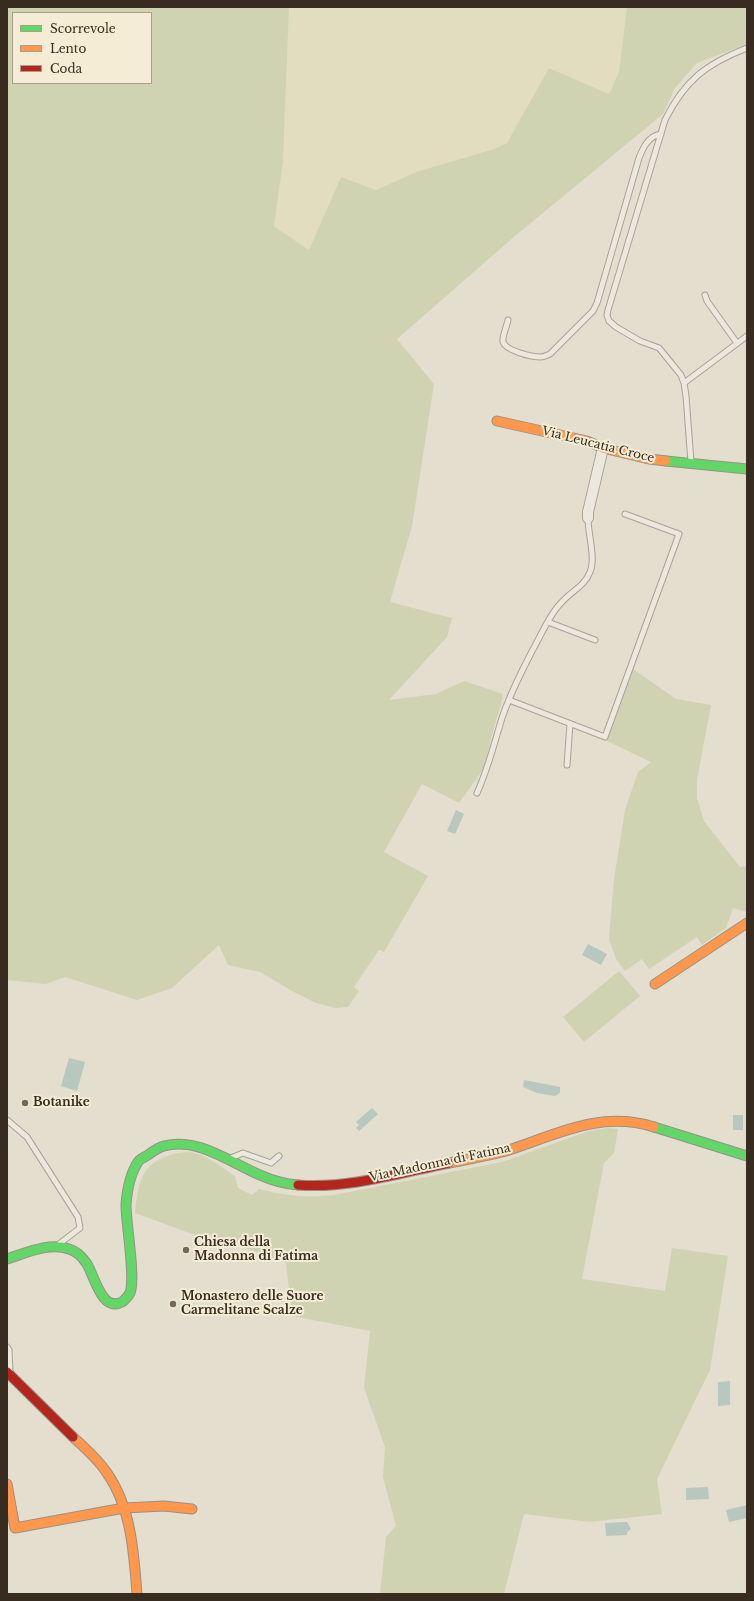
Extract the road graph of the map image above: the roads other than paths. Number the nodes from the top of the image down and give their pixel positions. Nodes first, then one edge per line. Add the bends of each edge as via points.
1 (747, 48) edge
2 (661, 134) junction
3 (705, 295) dead end
4 (508, 320) dead end
5 (747, 336) edge
6 (737, 343) junction
7 (684, 383) junction
8 (497, 421) dead end
9 (603, 448) junction
10 (691, 463) junction
11 (747, 468) edge
12 (625, 514) dead end
13 (588, 518) joint
14 (548, 622) junction
15 (595, 640) dead end
16 (510, 700) junction
17 (570, 724) junction
18 (566, 765) dead end
19 (477, 793) dead end
20 (747, 923) edge
21 (655, 984) dead end
22 (7, 1120) edge
23 (279, 1156) dead end
24 (747, 1156) edge
25 (226, 1159) junction
26 (56, 1247) junction
27 (7, 1260) edge
28 (7, 1347) edge
29 (9, 1373) edge
30 (7, 1484) edge
31 (124, 1508) junction
32 (192, 1508) dead end
33 (137, 1594) edge

1 - 2 lane via 714,63 693,79 673,104
2 - 4 lane via 656,135 644,146 639,158 594,311 550,354 542,357 511,350 504,345 502,340
2 - 7 lane via 607,315 616,328 659,348 681,375
3 - 6 lane
5 - 6 lane
6 - 7 lane
7 - 10 lane
8 - 9 main road, Via Leucatia Croce via 587,441
9 - 10 main road, Via Leucatia Croce via 650,459
9 - 13 street
10 - 11 main road, Via Leucatia Croce
12 - 17 lane via 679,534 605,737
13 - 14 lane via 593,560 591,572 562,602
14 - 15 lane
14 - 16 lane
16 - 17 lane
16 - 19 lane
17 - 18 lane
20 - 21 main road
22 - 26 lane via 27,1137 78,1217 80,1228
23 - 25 lane via 271,1163 243,1153
24 - 25 main road, Via Madonna di Fatima via 644,1124 607,1121 562,1130 505,1151 331,1185 288,1184 261,1176
25 - 26 main road, Via Madonna di Fatima via 198,1146 179,1143 154,1150 136,1165 126,1194 131,1290 126,1300 110,1302 102,1296 82,1258 69,1249
26 - 27 main road via 32,1251
28 - 29 lane
29 - 31 main road via 105,1469 117,1489
30 - 31 main road via 15,1528
31 - 32 main road
31 - 33 main road via 134,1550

